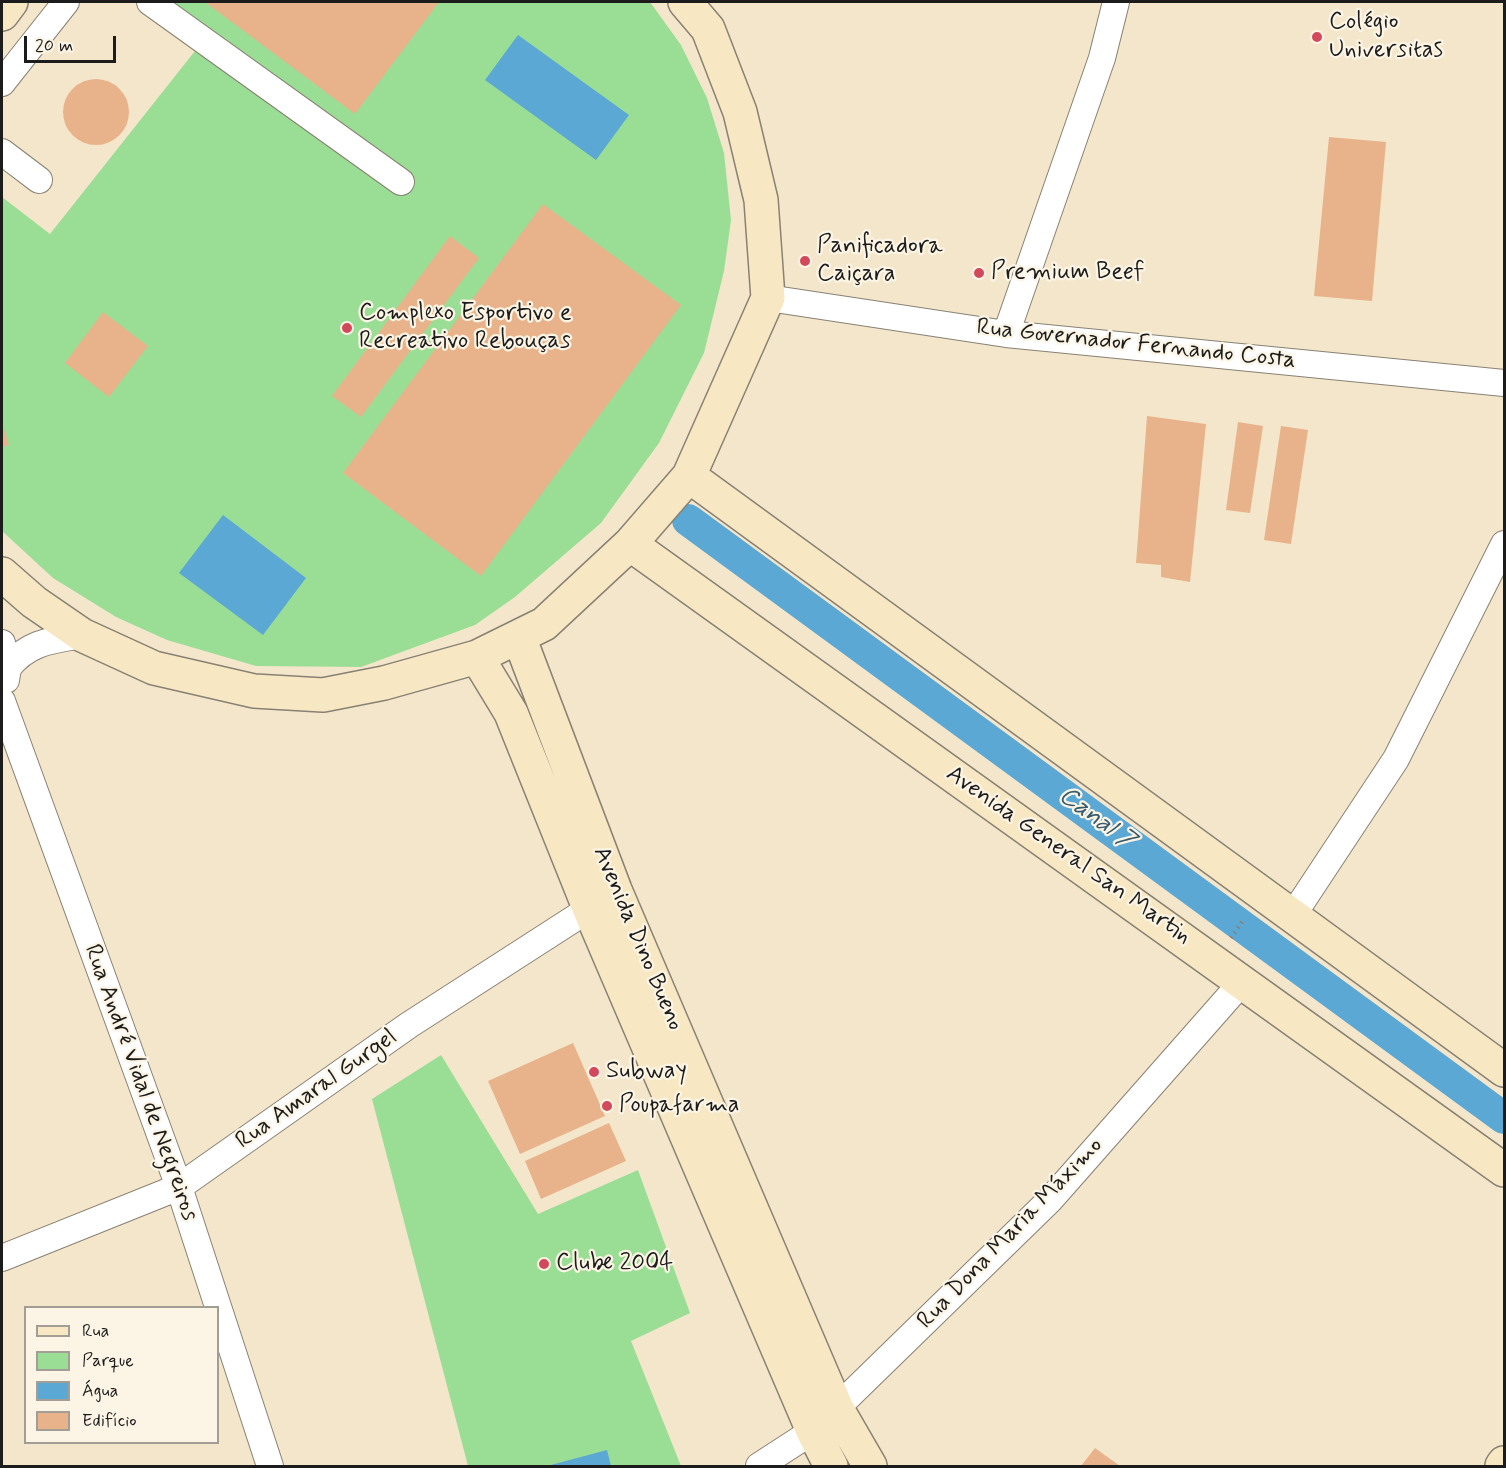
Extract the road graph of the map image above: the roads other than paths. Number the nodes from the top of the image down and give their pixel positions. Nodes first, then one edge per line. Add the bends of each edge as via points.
1 (11, 2) edge
2 (66, 2) edge
3 (150, 2) edge
4 (685, 2) edge
5 (1116, 2) edge
6 (2, 14) edge
7 (2, 83) edge
8 (2, 152) edge
9 (39, 180) dead end
10 (401, 182) dead end
11 (768, 298) junction
12 (1006, 334) junction
13 (1504, 383) edge
14 (688, 476) junction
15 (630, 544) junction
16 (1504, 544) edge
17 (2, 574) edge
18 (82, 635) junction
19 (519, 637) junction
20 (2, 643) edge
21 (39, 643) junction
22 (477, 657) junction
23 (8, 668) junction
24 (2, 701) edge
25 (615, 890) junction
26 (590, 910) junction
27 (1293, 915) junction
28 (1243, 981) junction
29 (1504, 1070) edge
30 (1504, 1170) edge
31 (179, 1187) junction
32 (2, 1258) edge
33 (218, 1306) edge
34 (219, 1310) edge
35 (837, 1409) junction
36 (813, 1431) junction
37 (270, 1467) edge
38 (759, 1467) edge
39 (831, 1467) edge
40 (870, 1467) edge

1 - 6 main road
2 - 7 street
3 - 10 street
4 - 11 main road via 708,29 740,112 761,200
5 - 12 street via 1102,58
8 - 9 street
11 - 12 street, Rua Governador Fernando Costa
11 - 14 main road
12 - 13 street, Rua Governador Fernando Costa
14 - 15 main road
14 - 27 main road
15 - 19 main road via 544,624
15 - 28 main road, Avenida General San Martin
16 - 27 street via 1396,759
17 - 18 main road via 33,603
18 - 21 street
18 - 22 main road via 154,668 254,691 323,695
19 - 22 main road
19 - 25 main road, Avenida Dino Bueno
20 - 21 street
20 - 23 street, Rua André Vidal de Negreiros
21 - 23 street
22 - 26 main road, Avenida Dino Bueno via 511,713
23 - 24 street, Rua André Vidal de Negreiros
24 - 31 street, Rua André Vidal de Negreiros
25 - 26 street, Rua Amaral Gurgel
25 - 35 main road, Avenida Dino Bueno
26 - 31 street, Rua Amaral Gurgel via 410,1025
26 - 36 main road, Avenida Dino Bueno
27 - 29 main road
28 - 30 main road, Avenida General San Martin
28 - 35 street, Rua Dona Maria Máximo via 1050,1200
31 - 32 street, Rua Amaral Gurgel
31 - 33 street, Rua André Vidal de Negreiros
34 - 37 street, Rua André Vidal de Negreiros
35 - 36 street, Rua Dona Maria Máximo
35 - 40 main road, Avenida Dino Bueno
36 - 38 street, Rua Dona Maria Máximo
36 - 39 main road, Avenida Dino Bueno

